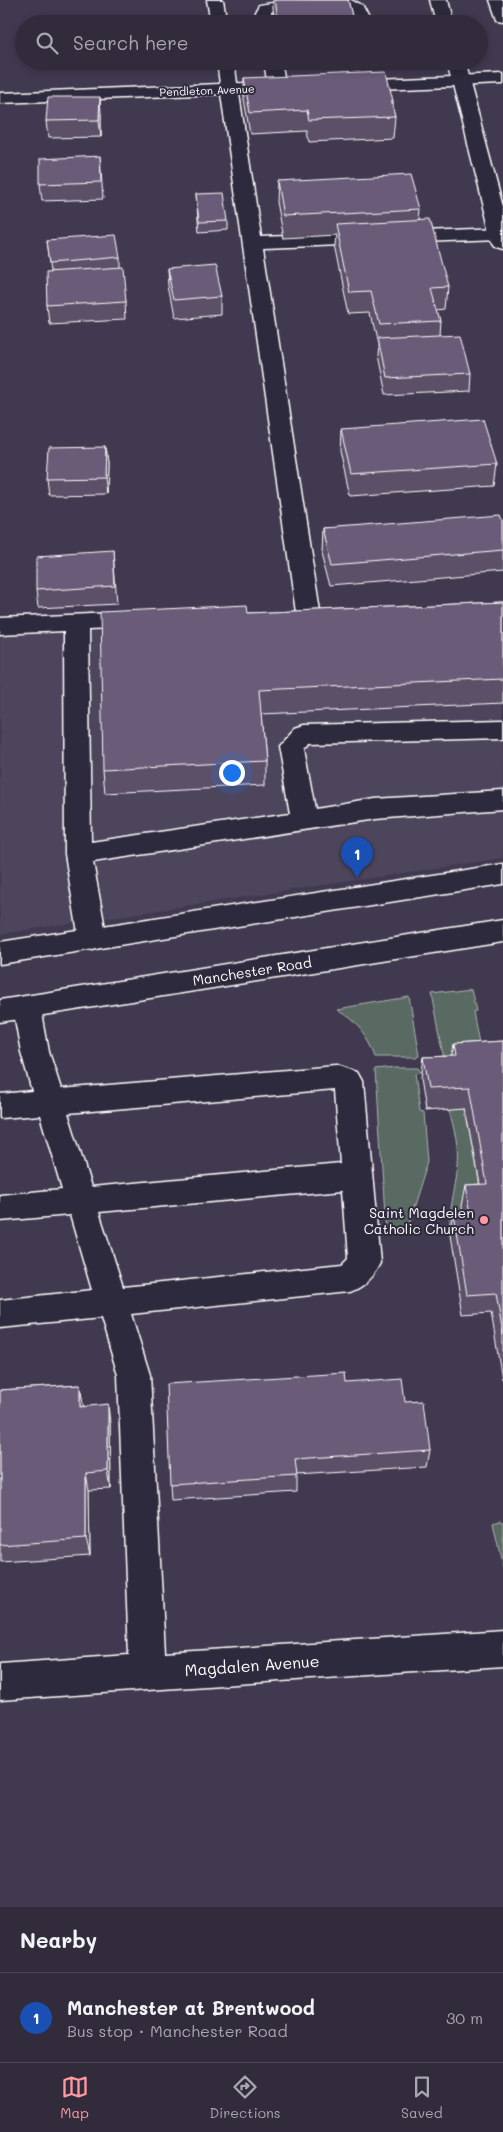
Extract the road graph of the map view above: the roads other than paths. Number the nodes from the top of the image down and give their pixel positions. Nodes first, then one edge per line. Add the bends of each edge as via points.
1 (215, 0) edge
2 (438, 0) edge
3 (498, 0) edge
4 (218, 15) edge
5 (264, 15) edge
6 (359, 15) edge
7 (442, 15) edge
8 (503, 16) edge
9 (226, 70) edge
10 (274, 70) edge
11 (457, 70) edge
12 (503, 79) edge
13 (460, 81) junction
14 (334, 85) edge
15 (277, 87) junction
16 (296, 87) edge
17 (229, 89) junction
18 (0, 98) edge
19 (502, 238) edge
20 (252, 243) junction
21 (308, 612) edge
22 (154, 619) edge
23 (76, 622) junction
24 (0, 626) edge
25 (503, 730) edge
26 (503, 800) edge
27 (304, 820) junction
28 (78, 854) junction
29 (503, 874) edge
30 (503, 931) edge
31 (93, 939) junction
32 (0, 953) edge
33 (14, 1009) edge
34 (50, 1101) junction
35 (0, 1106) edge
36 (357, 1176) junction
37 (82, 1202) junction
38 (0, 1208) edge
39 (113, 1302) junction
40 (0, 1314) edge
41 (503, 1648) edge
42 (148, 1672) junction
43 (0, 1682) edge

1 - 4 main road
2 - 7 main road
3 - 8 main road
5 - 6 main road via 265,8 272,6 342,3 357,9
9 - 17 main road
10 - 15 main road
11 - 13 main road
12 - 13 main road
13 - 14 main road
13 - 19 main road
15 - 16 main road, Pendleton Avenue
15 - 17 main road, Pendleton Avenue
17 - 18 main road, Pendleton Avenue
17 - 20 main road
19 - 20 main road
20 - 21 main road
22 - 23 main road
23 - 24 main road
23 - 28 main road
25 - 27 main road via 304,734 291,747
26 - 27 main road via 375,809
27 - 28 main road
28 - 31 main road
29 - 31 main road
30 - 33 main road, Manchester Road
31 - 32 main road
33 - 34 main road via 34,1052
34 - 35 main road
34 - 36 main road via 336,1078 348,1082
34 - 37 main road
36 - 37 main road
36 - 39 main road via 364,1262 350,1277
37 - 38 main road
37 - 39 main road
39 - 40 main road
39 - 42 main road via 134,1375
41 - 42 main road, Magdalen Avenue
42 - 43 main road, Magdalen Avenue

